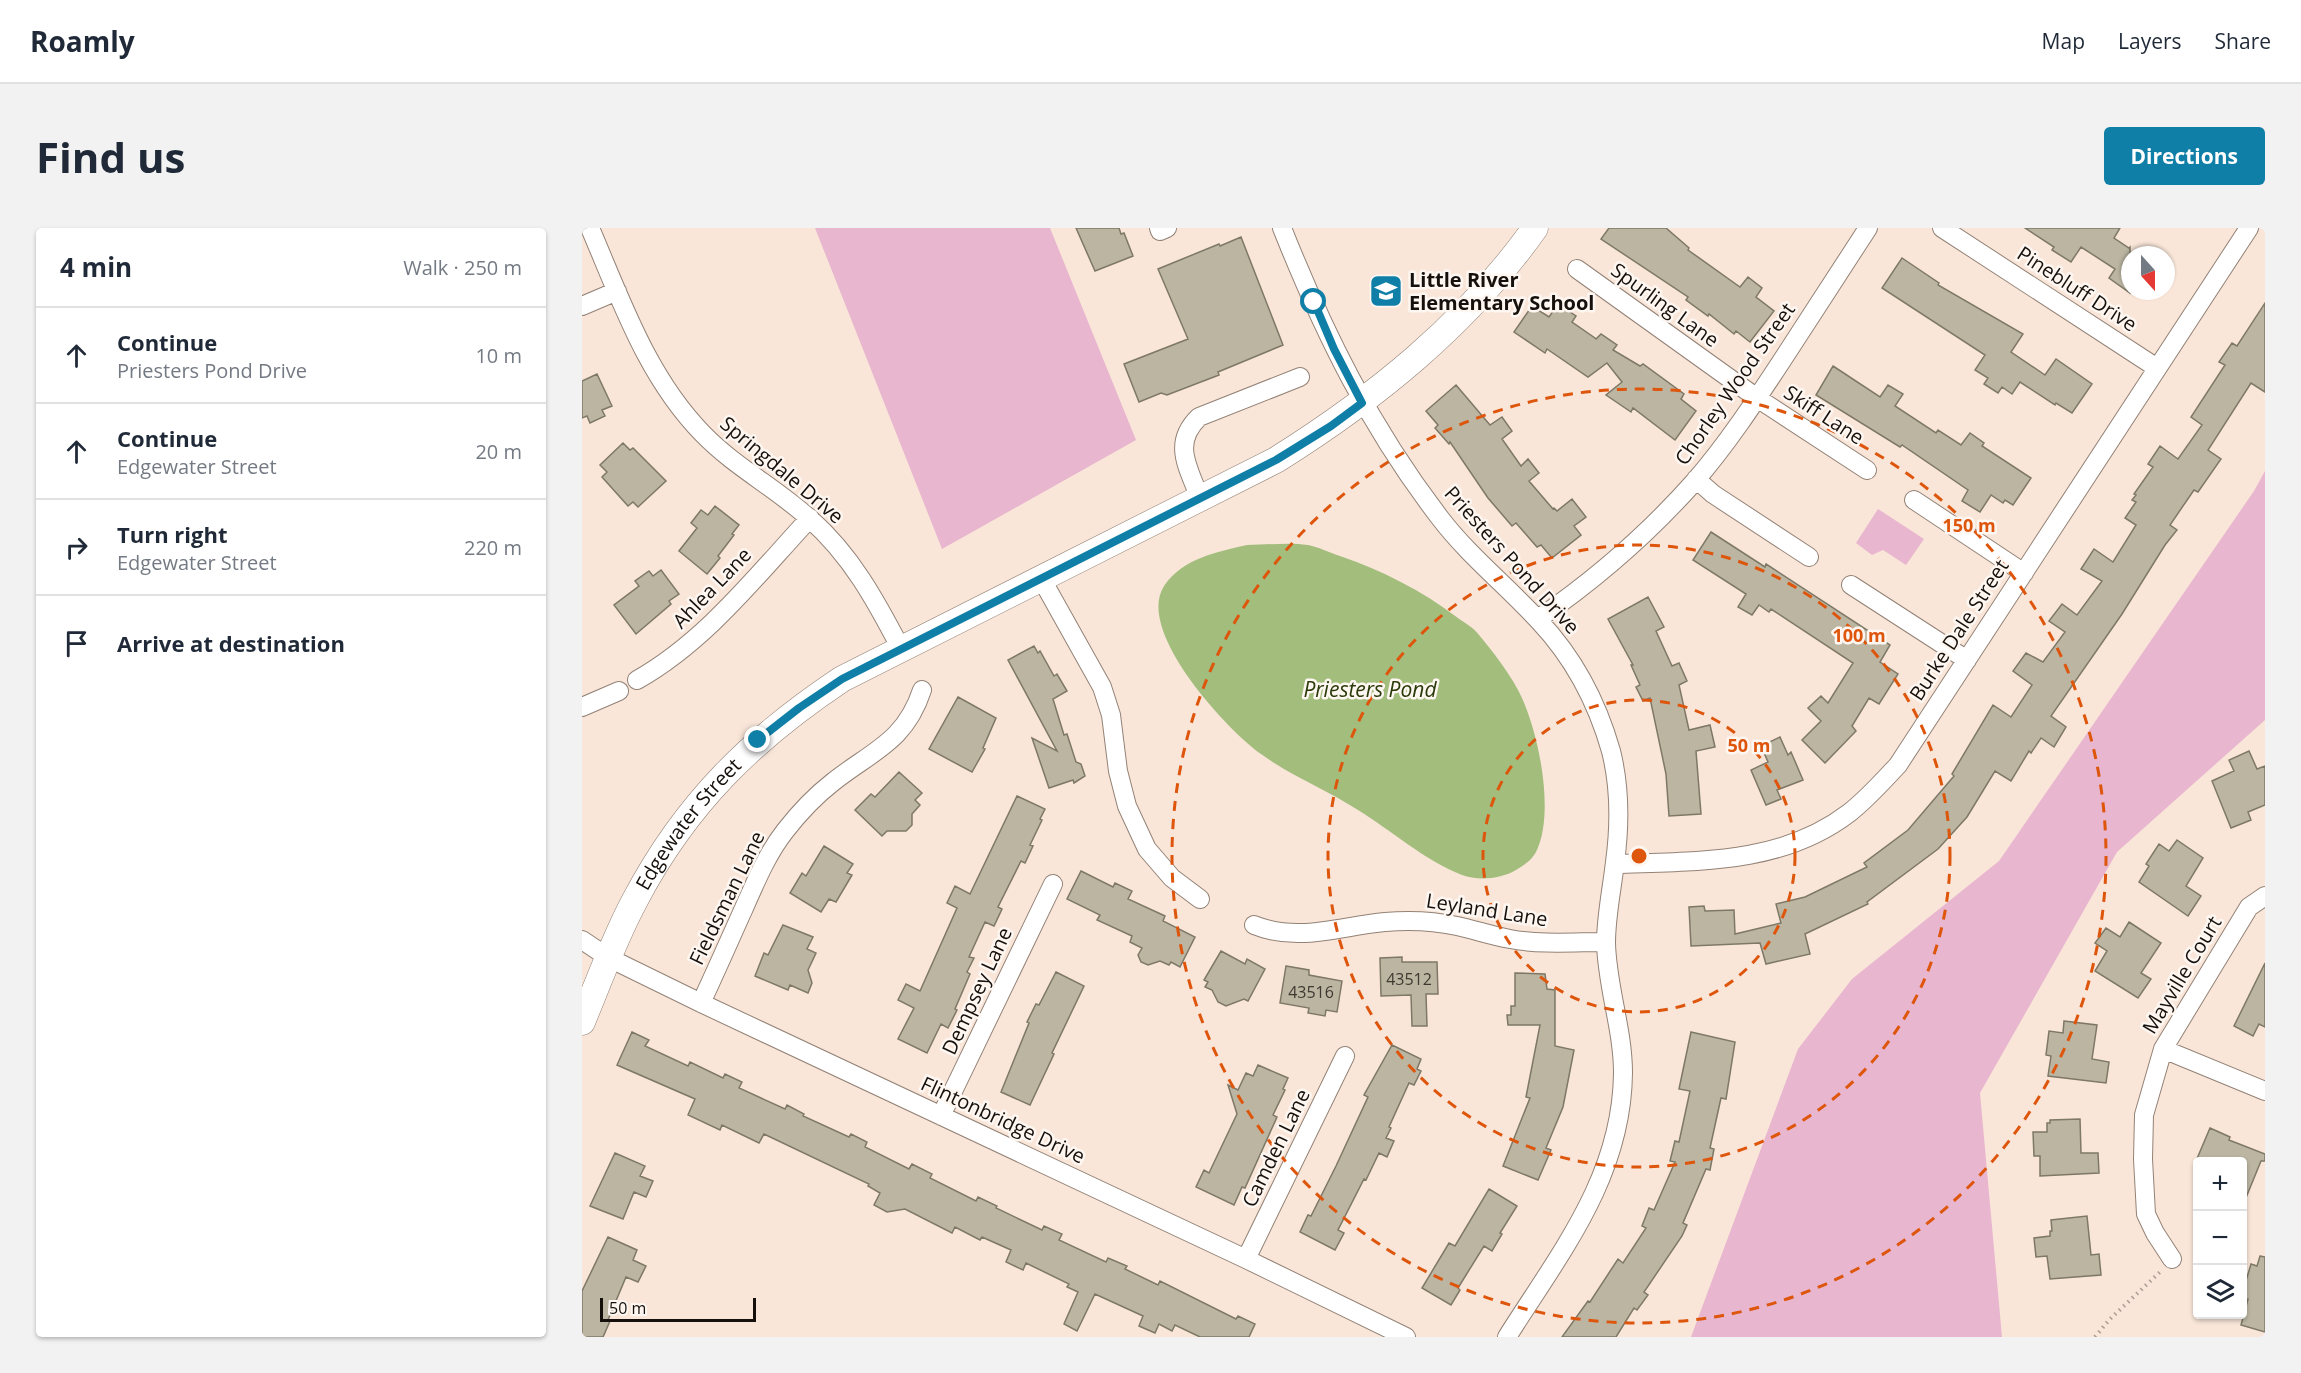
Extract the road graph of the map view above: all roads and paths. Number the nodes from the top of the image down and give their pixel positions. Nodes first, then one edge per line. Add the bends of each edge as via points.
1 (590, 228) edge
2 (1159, 228) edge
3 (1167, 228) edge
4 (1282, 228) edge
5 (1535, 228) edge
6 (1868, 228) edge
7 (1942, 228) edge
8 (2249, 228) edge
9 (1577, 269) dead end
10 (617, 291) junction
11 (582, 306) edge
12 (2157, 368) junction
13 (1300, 377) dead end
14 (1757, 398) junction
15 (1362, 403) junction
16 (1867, 470) dead end
17 (1696, 479) junction
18 (1200, 499) junction
19 (1914, 500) dead end
20 (810, 518) junction
21 (1809, 557) dead end
22 (2024, 573) junction
23 (1041, 578) junction
24 (1851, 585) dead end
25 (1538, 619) junction
26 (901, 648) junction
27 (1967, 660) junction
28 (637, 680) dead end
29 (922, 690) dead end
30 (619, 691) dead end
31 (582, 707) edge
32 (1615, 864) junction
33 (1053, 884) dead end
34 (2265, 896) edge
35 (1200, 899) dead end
36 (1254, 925) dead end
37 (582, 939) edge
38 (1606, 942) junction
39 (609, 958) junction
40 (701, 1003) junction
41 (582, 1022) edge
42 (2163, 1049) junction
43 (1345, 1056) dead end
44 (2265, 1091) edge
45 (941, 1116) junction
46 (1246, 1259) junction
47 (2172, 1259) joint
48 (1406, 1337) edge
49 (1507, 1337) edge
50 (2095, 1337) edge

1 - 10 street, Springdale Drive
2 - 3 street
4 - 15 street
5 - 15 street, Edgewater Street via 1483,293 1439,338
6 - 14 street, Chorley Wood Street
7 - 12 street, Pinebluff Drive
8 - 12 street, Burke Dale Street
9 - 14 street, Spurling Lane
10 - 11 street
10 - 20 street, Springdale Drive via 649,362 703,434 735,463
12 - 22 street, Burke Dale Street
13 - 18 street via 1199,417 1188,428 1183,454
14 - 16 street, Skiff Lane
14 - 17 street, Chorley Wood Street
15 - 18 street, Edgewater Street via 1276,460
15 - 25 street, Priesters Pond Drive via 1403,469 1442,521
17 - 21 street
17 - 25 street, Chorley Wood Street via 1618,559
18 - 23 street, Edgewater Street
19 - 22 street
20 - 26 street, Springdale Drive via 871,591
20 - 28 street, Ahlea Lane via 711,625
22 - 27 street, Burke Dale Street
23 - 26 street, Edgewater Street
23 - 35 street via 1102,687 1111,715 1127,806 1147,849 1172,878
24 - 27 street
25 - 32 street, Priesters Pond Drive via 1584,682 1600,718 1618,791
26 - 39 street, Edgewater Street via 842,679 799,708 758,740 720,778 657,861
27 - 32 street, Burke Dale Street via 1898,765 1873,793 1816,833 1755,855
29 - 40 street, Fieldsman Lane via 906,726 832,783 784,832 764,866
30 - 31 street
32 - 38 street, Priesters Pond Drive
33 - 45 street, Dempsey Lane
34 - 42 street, Mayville Court via 2249,907
36 - 38 street, Leyland Lane via 1302,935 1384,922 1420,921 1546,943
37 - 39 street, Flintonbridge Drive
38 - 49 street, Priesters Pond Drive via 1623,1071 1614,1144 1585,1214
39 - 40 street, Flintonbridge Drive
39 - 41 street, Edgewater Street
40 - 45 street, Flintonbridge Drive
42 - 44 street
42 - 47 street, Mayville Court via 2144,1115 2142,1159 2146,1214
43 - 46 street, Camden Lane
45 - 46 street, Flintonbridge Drive
46 - 48 street, Flintonbridge Drive
47 - 50 path

